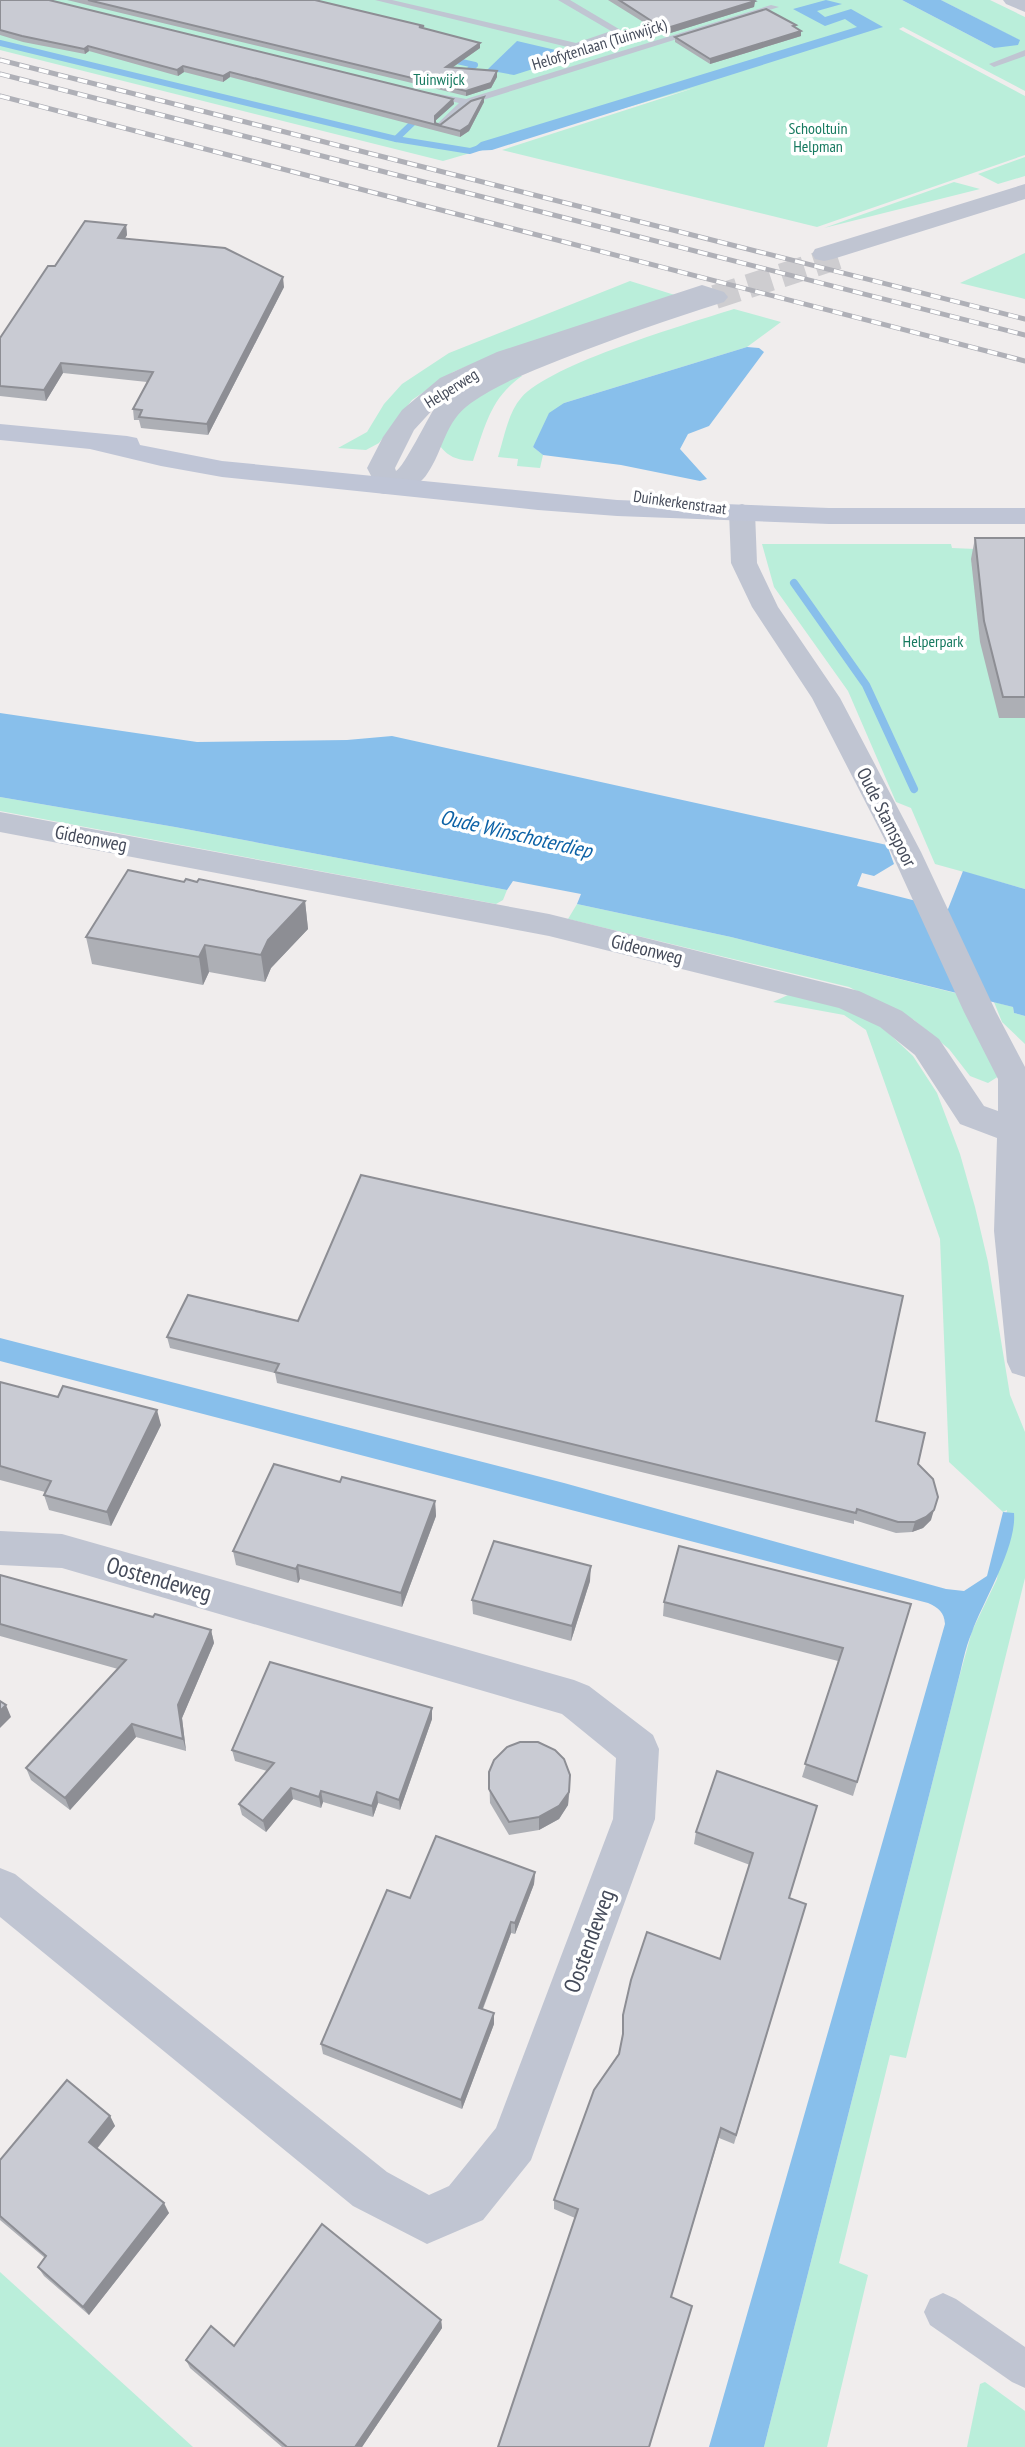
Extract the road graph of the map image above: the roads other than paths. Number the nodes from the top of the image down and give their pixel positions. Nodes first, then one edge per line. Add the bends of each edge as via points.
1 (563, 0) edge
2 (762, 0) edge
3 (1013, 0) edge
4 (388, 1) edge
5 (1025, 6) edge
6 (619, 32) junction
7 (642, 47) junction
8 (1025, 53) edge
9 (994, 64) dead end
10 (426, 92) edge
11 (466, 102) junction
12 (441, 125) edge
13 (1025, 191) edge
14 (1025, 199) edge
15 (0, 432) edge
16 (415, 472) junction
17 (386, 477) junction
18 (742, 512) junction
19 (1025, 516) edge
20 (0, 822) edge
21 (1015, 1131) junction
22 (1025, 1362) edge
23 (0, 1548) edge
24 (0, 1889) edge
25 (943, 2312) dead end
26 (1025, 2369) edge

1 - 6 lane
2 - 7 lane, Helofytenlaan (Tuinwijck) via 774,7
3 - 5 street
4 - 6 lane via 576,46
6 - 7 lane
7 - 11 lane, Helofytenlaan (Tuinwijck)
8 - 9 lane
10 - 11 lane
11 - 12 lane, Helofytenlaan (Tuinwijck)
13 - 14 street via 832,256
15 - 17 main road, Duinkerkenstraat via 100,443 222,469
16 - 17 street
16 - 17 street, Helperweg via 438,419 491,378 708,294 521,353 440,390 395,436
16 - 18 main road, Duinkerkenstraat via 653,497
17 - 18 main road, Duinkerkenstraat via 617,508
18 - 19 main road
18 - 21 street, Oude Stamspoor via 744,563 765,607 825,698 906,852 1015,1079
20 - 21 street, Gideonweg via 549,925 848,999 891,1020 927,1047 972,1115
21 - 22 street via 1012,1231
23 - 24 street, Oostendeweg via 62,1551 573,1699 638,1749 634,1819 514,2143 467,2203 427,2220 370,2189
25 - 26 street

